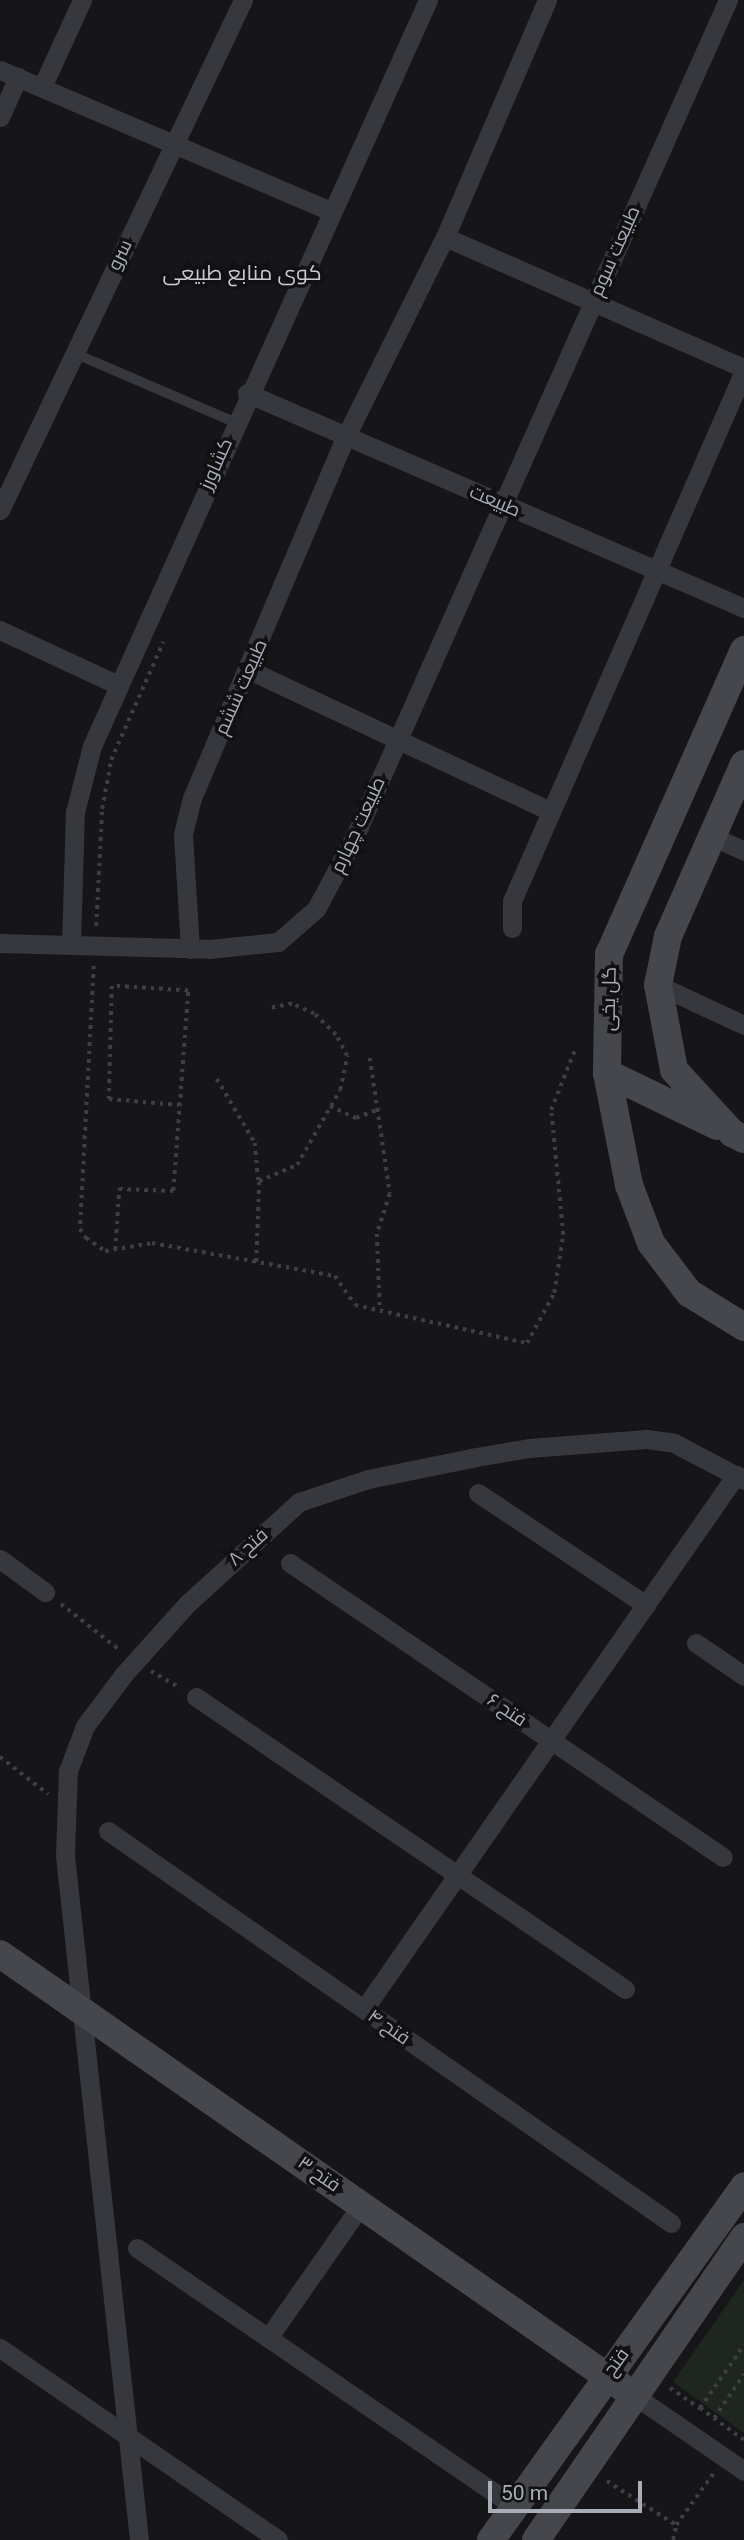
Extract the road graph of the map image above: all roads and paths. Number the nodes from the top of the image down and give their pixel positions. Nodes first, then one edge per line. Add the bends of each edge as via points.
1 (82, 0) edge
2 (243, 0) edge
3 (428, 0) edge
4 (547, 0) edge
5 (728, 0) edge
6 (9, 74) edge
7 (42, 88) junction
8 (0, 117) edge
9 (174, 145) junction
10 (331, 211) junction
11 (445, 237) junction
12 (593, 300) junction
13 (72, 352) junction
14 (744, 370) edge
15 (247, 393) junction
16 (234, 422) junction
17 (346, 436) junction
18 (501, 503) junction
19 (0, 510) edge
20 (655, 569) junction
21 (744, 607) edge
22 (0, 631) edge
23 (167, 633) dead end
24 (744, 650) edge
25 (249, 670) junction
26 (118, 685) junction
27 (398, 739) junction
28 (744, 764) edge
29 (550, 811) junction
30 (711, 836) junction
31 (744, 851) edge
32 (512, 928) dead end
33 (0, 943) edge
34 (71, 945) junction
35 (95, 946) junction
36 (190, 949) junction
37 (658, 985) junction
38 (271, 1009) dead end
39 (744, 1025) edge
40 (576, 1047) dead end
41 (370, 1058) dead end
42 (607, 1073) junction
43 (217, 1079) dead end
44 (179, 1105) junction
45 (330, 1106) junction
46 (380, 1109) junction
47 (738, 1136) edge
48 (259, 1186) junction
49 (115, 1250) junction
50 (256, 1262) junction
51 (380, 1310) junction
52 (744, 1327) edge
53 (740, 1478) edge
54 (478, 1493) dead end
55 (0, 1559) edge
56 (290, 1563) dead end
57 (45, 1592) dead end
58 (646, 1605) junction
59 (696, 1643) dead end
60 (744, 1676) edge
61 (196, 1697) dead end
62 (551, 1740) junction
63 (108, 1831) dead end
64 (723, 1857) dead end
65 (457, 1875) junction
66 (0, 1954) edge
67 (625, 1989) dead end
68 (81, 2009) junction
69 (363, 2009) junction
70 (744, 2186) edge
71 (362, 2204) junction
72 (671, 2222) dead end
73 (744, 2238) edge
74 (137, 2248) dead end
75 (268, 2338) junction
76 (744, 2345) edge
77 (0, 2348) edge
78 (608, 2374) junction
79 (744, 2374) edge
80 (664, 2384) dead end
81 (635, 2396) junction
82 (700, 2408) junction
83 (714, 2418) junction
84 (128, 2435) junction
85 (744, 2440) edge
86 (704, 2464) dead end
87 (744, 2471) edge
88 (599, 2476) dead end
89 (514, 2506) junction
90 (676, 2525) junction
91 (139, 2540) edge
92 (278, 2540) edge
93 (491, 2540) edge
94 (536, 2540) edge
95 (673, 2540) edge

1 - 7 street
2 - 9 street, سرو
3 - 10 street, کشاورز
4 - 11 street, طبیعت ششم
5 - 12 street, طبیعت سوم
6 - 7 street
6 - 8 street
7 - 9 street
9 - 10 street
9 - 13 street, سرو
10 - 15 street, کشاورز
11 - 12 street
11 - 17 street, طبیعت ششم
12 - 14 street
12 - 18 street, طبیعت سوم
13 - 16 lane
13 - 19 street, سرو
14 - 20 street
15 - 16 street, کشاورز
15 - 17 street, طبیعت
16 - 26 street, کشاورز
17 - 18 street, طبیعت
17 - 25 street, طبیعت ششم
18 - 20 street, طبیعت
18 - 27 street, طبیعت چهارم
20 - 21 street, طبیعت
20 - 29 street
22 - 26 street
23 - 35 path via 111,760 102,809
24 - 42 street, گل یخی via 609,954
25 - 27 street
25 - 36 street, طبیعت ششم via 192,798 183,834
26 - 34 street, کشاورز via 92,746 75,812
27 - 29 street
27 - 36 street, طبیعت چهارم via 316,909 278,942
28 - 30 street
29 - 32 street via 512,901
30 - 31 street
30 - 37 street via 668,936
33 - 34 street, طبیعت چهارم
34 - 35 street, طبیعت چهارم
35 - 36 street, طبیعت چهارم
35 - 49 path via 79,1229 105,1251
37 - 39 street
37 - 47 street via 674,1070
38 - 45 path via 292,1004 314,1014 336,1035 347,1056 340,1090
40 - 51 path via 551,1110 563,1235 554,1293 527,1343
41 - 46 path
42 - 47 street
42 - 52 street, گل یخی via 629,1185 651,1243 690,1293
43 - 48 path via 255,1143
44 - 44 path via 188,990 112,986 109,1099
44 - 49 path via 173,1191 119,1189
45 - 46 path via 356,1118
45 - 48 path via 297,1165 259,1181
46 - 51 path via 390,1194 377,1234
48 - 50 path
49 - 50 path via 152,1243
50 - 51 path via 335,1276 355,1305
53 - 58 street
53 - 68 street, فتح ۸ via 674,1443 647,1439 477,1457 368,1479 299,1502 187,1604 85,1726 68,1771 65,1855
54 - 58 street
55 - 57 street
56 - 62 street, فتح ۶
58 - 62 street
59 - 60 street
61 - 65 street
62 - 64 street, فتح ۶
62 - 65 street
63 - 69 street, فتح ۴
65 - 67 street
65 - 69 street
66 - 68 street, فتح ۳
68 - 71 street, فتح ۳
68 - 84 street, فتح ۸
69 - 72 street, فتح ۴
70 - 78 street, فتح
71 - 75 street
71 - 78 street, فتح ۳
73 - 81 street, فتح
74 - 75 street
75 - 89 street
76 - 82 path
77 - 84 street
78 - 81 street, فتح ۳
78 - 89 street, فتح
79 - 83 path
80 - 82 path
81 - 87 street
81 - 94 street, فتح
82 - 83 path
83 - 85 path
84 - 91 street, فتح ۸
84 - 92 street
86 - 90 path via 715,2471
88 - 90 path
89 - 93 street, فتح
90 - 95 path

